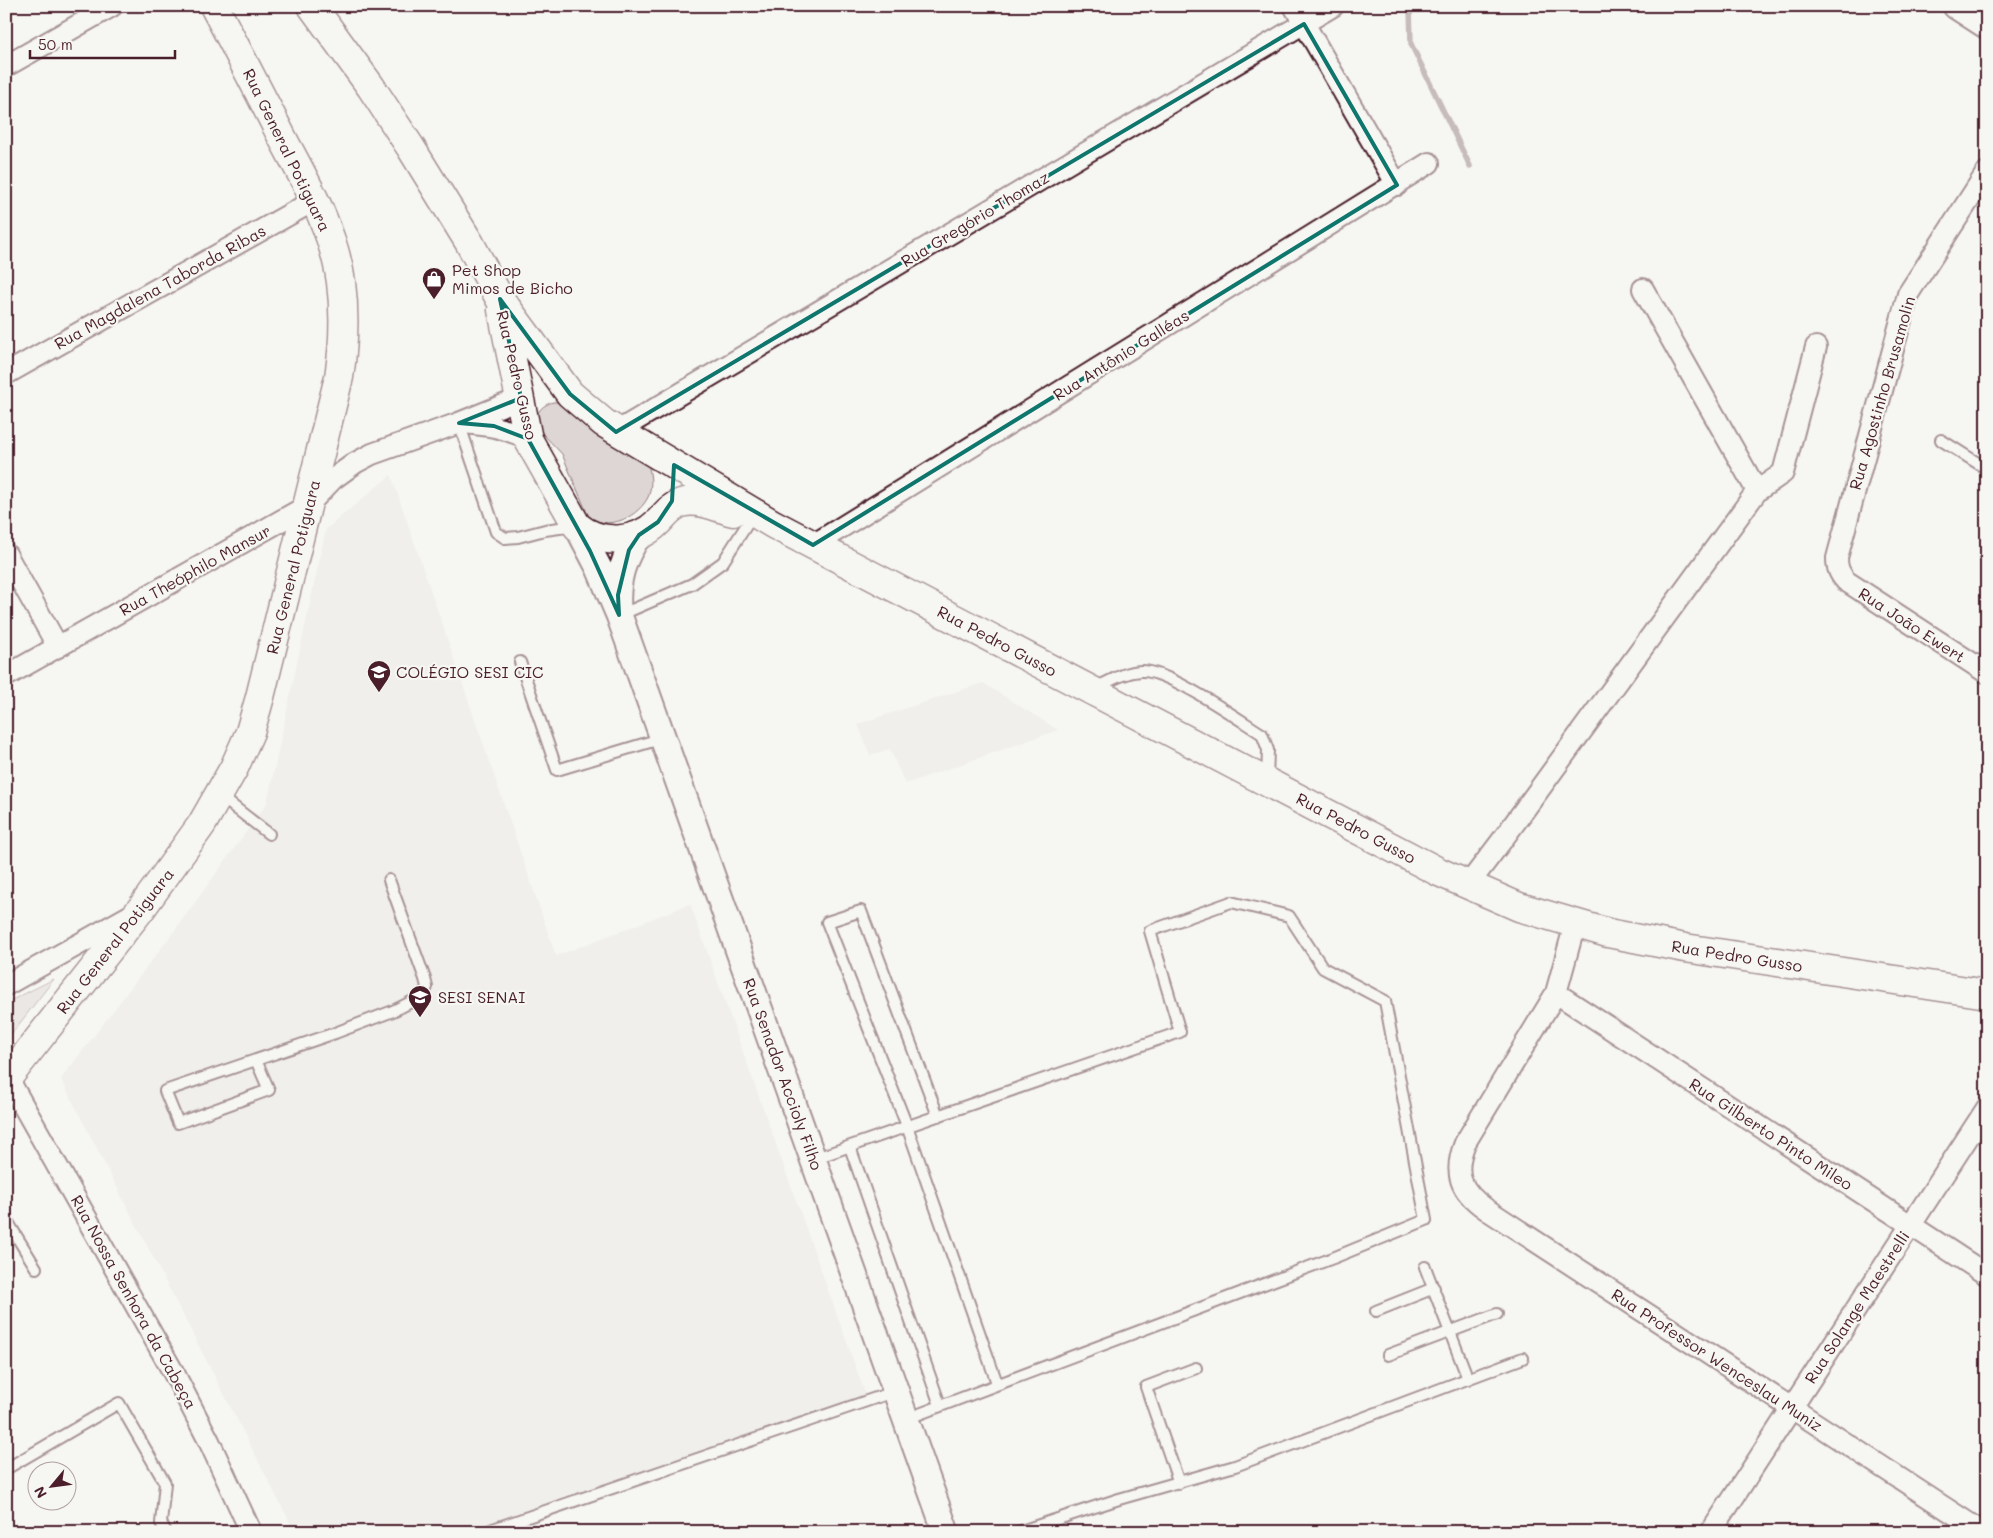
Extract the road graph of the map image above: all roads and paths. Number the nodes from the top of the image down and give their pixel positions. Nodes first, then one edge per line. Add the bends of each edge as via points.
1 (112, 6) edge
2 (214, 6) edge
3 (312, 6) edge
4 (1294, 6) edge
5 (1333, 6) edge
6 (1956, 6) edge
7 (1304, 24) junction
8 (1987, 26) edge
9 (6, 66) edge
10 (1429, 163) dead end
11 (1987, 172) edge
12 (1397, 185) junction
13 (315, 200) junction
14 (1643, 290) dead end
15 (500, 298) junction
16 (1816, 347) dead end
17 (6, 374) edge
18 (560, 381) junction
19 (522, 398) junction
20 (459, 423) junction
21 (616, 432) junction
22 (528, 439) junction
23 (1941, 440) dead end
24 (672, 464) junction
25 (1986, 466) edge
26 (1757, 491) junction
27 (307, 506) junction
28 (664, 514) junction
29 (762, 521) junction
30 (577, 526) junction
31 (639, 534) junction
32 (812, 545) junction
33 (6, 554) edge
34 (1840, 574) joint
35 (619, 616) junction
36 (58, 647) junction
37 (520, 662) dead end
38 (1987, 673) edge
39 (6, 676) edge
40 (1091, 690) junction
41 (662, 738) junction
42 (1267, 782) junction
43 (220, 796) junction
44 (269, 834) dead end
45 (389, 880) dead end
46 (1468, 885) junction
47 (141, 909) junction
48 (1575, 924) junction
49 (6, 985) edge
50 (1984, 988) edge
51 (1556, 993) junction
52 (256, 1060) junction
53 (7, 1077) edge
54 (1987, 1108) edge
55 (938, 1116) junction
56 (907, 1126) junction
57 (850, 1147) junction
58 (813, 1159) junction
59 (6, 1219) edge
60 (1910, 1225) junction
61 (36, 1268) dead end
62 (1426, 1268) dead end
63 (1987, 1275) edge
64 (1434, 1288) junction
65 (1376, 1312) dead end
66 (1497, 1314) dead end
67 (1449, 1332) junction
68 (1388, 1355) dead end
69 (1523, 1358) dead end
70 (1196, 1368) dead end
71 (1468, 1379) junction
72 (997, 1383) junction
73 (896, 1391) junction
74 (940, 1405) junction
75 (1791, 1408) junction
76 (906, 1419) junction
77 (6, 1468) edge
78 (1180, 1483) junction
79 (166, 1532) edge
80 (251, 1532) edge
81 (484, 1532) edge
82 (946, 1532) edge
83 (1018, 1532) edge
84 (1711, 1532) edge
85 (1982, 1532) edge

1 - 9 street
2 - 13 main road, Rua General Potiguara
3 - 15 main road, Rua Pedro Gusso via 412,148
4 - 7 street
5 - 7 street, Rua Gregório Thomaz
6 - 8 street
7 - 12 street
7 - 21 street, Rua Gregório Thomaz
10 - 12 street, Rua Antônio Galléas
11 - 34 street, Rua Agostinho Brusamolin via 1906,300 1837,558
12 - 32 street, Rua Antônio Galléas
13 - 17 street, Rua Magdalena Taborda Ribas
13 - 27 main road, Rua General Potiguara via 333,247 341,280 344,337 339,377
14 - 26 street
15 - 18 main road, Rua Pedro Gusso
15 - 19 main road, Rua Pedro Gusso
16 - 26 street via 1783,473
18 - 19 main road via 537,382 525,391
18 - 21 main road, Rua Pedro Gusso via 587,410
19 - 20 street, Rua Theóphilo Mansur
19 - 22 main road, Rua Pedro Gusso
20 - 22 street, Rua Theóphilo Mansur via 494,426
20 - 27 street, Rua Theóphilo Mansur via 355,463 333,479
20 - 30 lane via 496,532 505,538
21 - 24 main road, Rua Pedro Gusso
22 - 30 main road, Rua Pedro Gusso
23 - 25 lane
24 - 28 main road via 672,501
24 - 29 main road, Rua Pedro Gusso
26 - 46 street
27 - 36 street, Rua Theóphilo Mansur
27 - 43 main road, Rua General Potiguara via 250,732
28 - 29 main road, Rua Pedro Gusso via 681,503 691,501
28 - 31 main road, Rua Pedro Gusso
29 - 32 main road, Rua Pedro Gusso
29 - 35 lane via 723,562 700,579
30 - 31 main road, Rua Pedro Gusso via 587,534 611,540
30 - 35 street, Rua Senador Accioly Filho
31 - 35 street, Rua Senador Accioly Filho via 622,566
32 - 40 main road, Rua Pedro Gusso
33 - 36 street
34 - 38 street, Rua João Ewert via 1853,586
35 - 41 street, Rua Senador Accioly Filho
36 - 39 street, Rua Theóphilo Mansur
37 - 41 lane via 557,770
40 - 42 main road, Rua Pedro Gusso
40 - 42 lane via 1124,674 1143,670 1168,677 1262,734 1268,750
41 - 58 street, Rua Senador Accioly Filho
42 - 46 main road, Rua Pedro Gusso
43 - 44 lane
43 - 47 main road, Rua General Potiguara
45 - 52 lane via 421,964 427,987 423,996 393,1011
46 - 48 main road, Rua Pedro Gusso via 1519,907
47 - 49 street
47 - 53 main road, Rua General Potiguara
48 - 50 main road, Rua Pedro Gusso via 1685,948
48 - 51 street
51 - 60 street, Rua Gilberto Pinto Mileo
51 - 75 street, Rua Professor Wenceslau Muniz via 1465,1143 1458,1166 1466,1192 1480,1205
52 - 52 lane via 165,1091 178,1123 269,1090
53 - 80 street, Rua Nossa Senhora da Cabeça via 176,1377
54 - 60 street, Rua Solange Maestrelli
55 - 56 lane
55 - 56 lane via 860,911 827,922
55 - 72 lane via 1180,1032 1150,931 1231,902 1289,916 1323,968 1385,1001 1426,1220
56 - 57 lane
56 - 72 lane
57 - 58 lane
57 - 74 lane
58 - 73 street, Rua Senador Accioly Filho
59 - 61 lane
60 - 63 street, Rua Gilberto Pinto Mileo
60 - 75 street, Rua Solange Maestrelli
62 - 64 lane
64 - 65 lane
64 - 67 lane
66 - 67 lane
67 - 68 lane
67 - 71 lane
69 - 71 lane
70 - 78 lane via 1146,1387
71 - 78 lane via 1236,1466
72 - 74 lane
73 - 76 street, Rua Senador Accioly Filho
73 - 81 lane
74 - 76 lane
75 - 84 street, Rua Solange Maestrelli
75 - 85 street, Rua Professor Wenceslau Muniz
76 - 82 street, Rua Senador Accioly Filho
77 - 79 lane via 119,1403 165,1483 161,1522
78 - 83 lane

